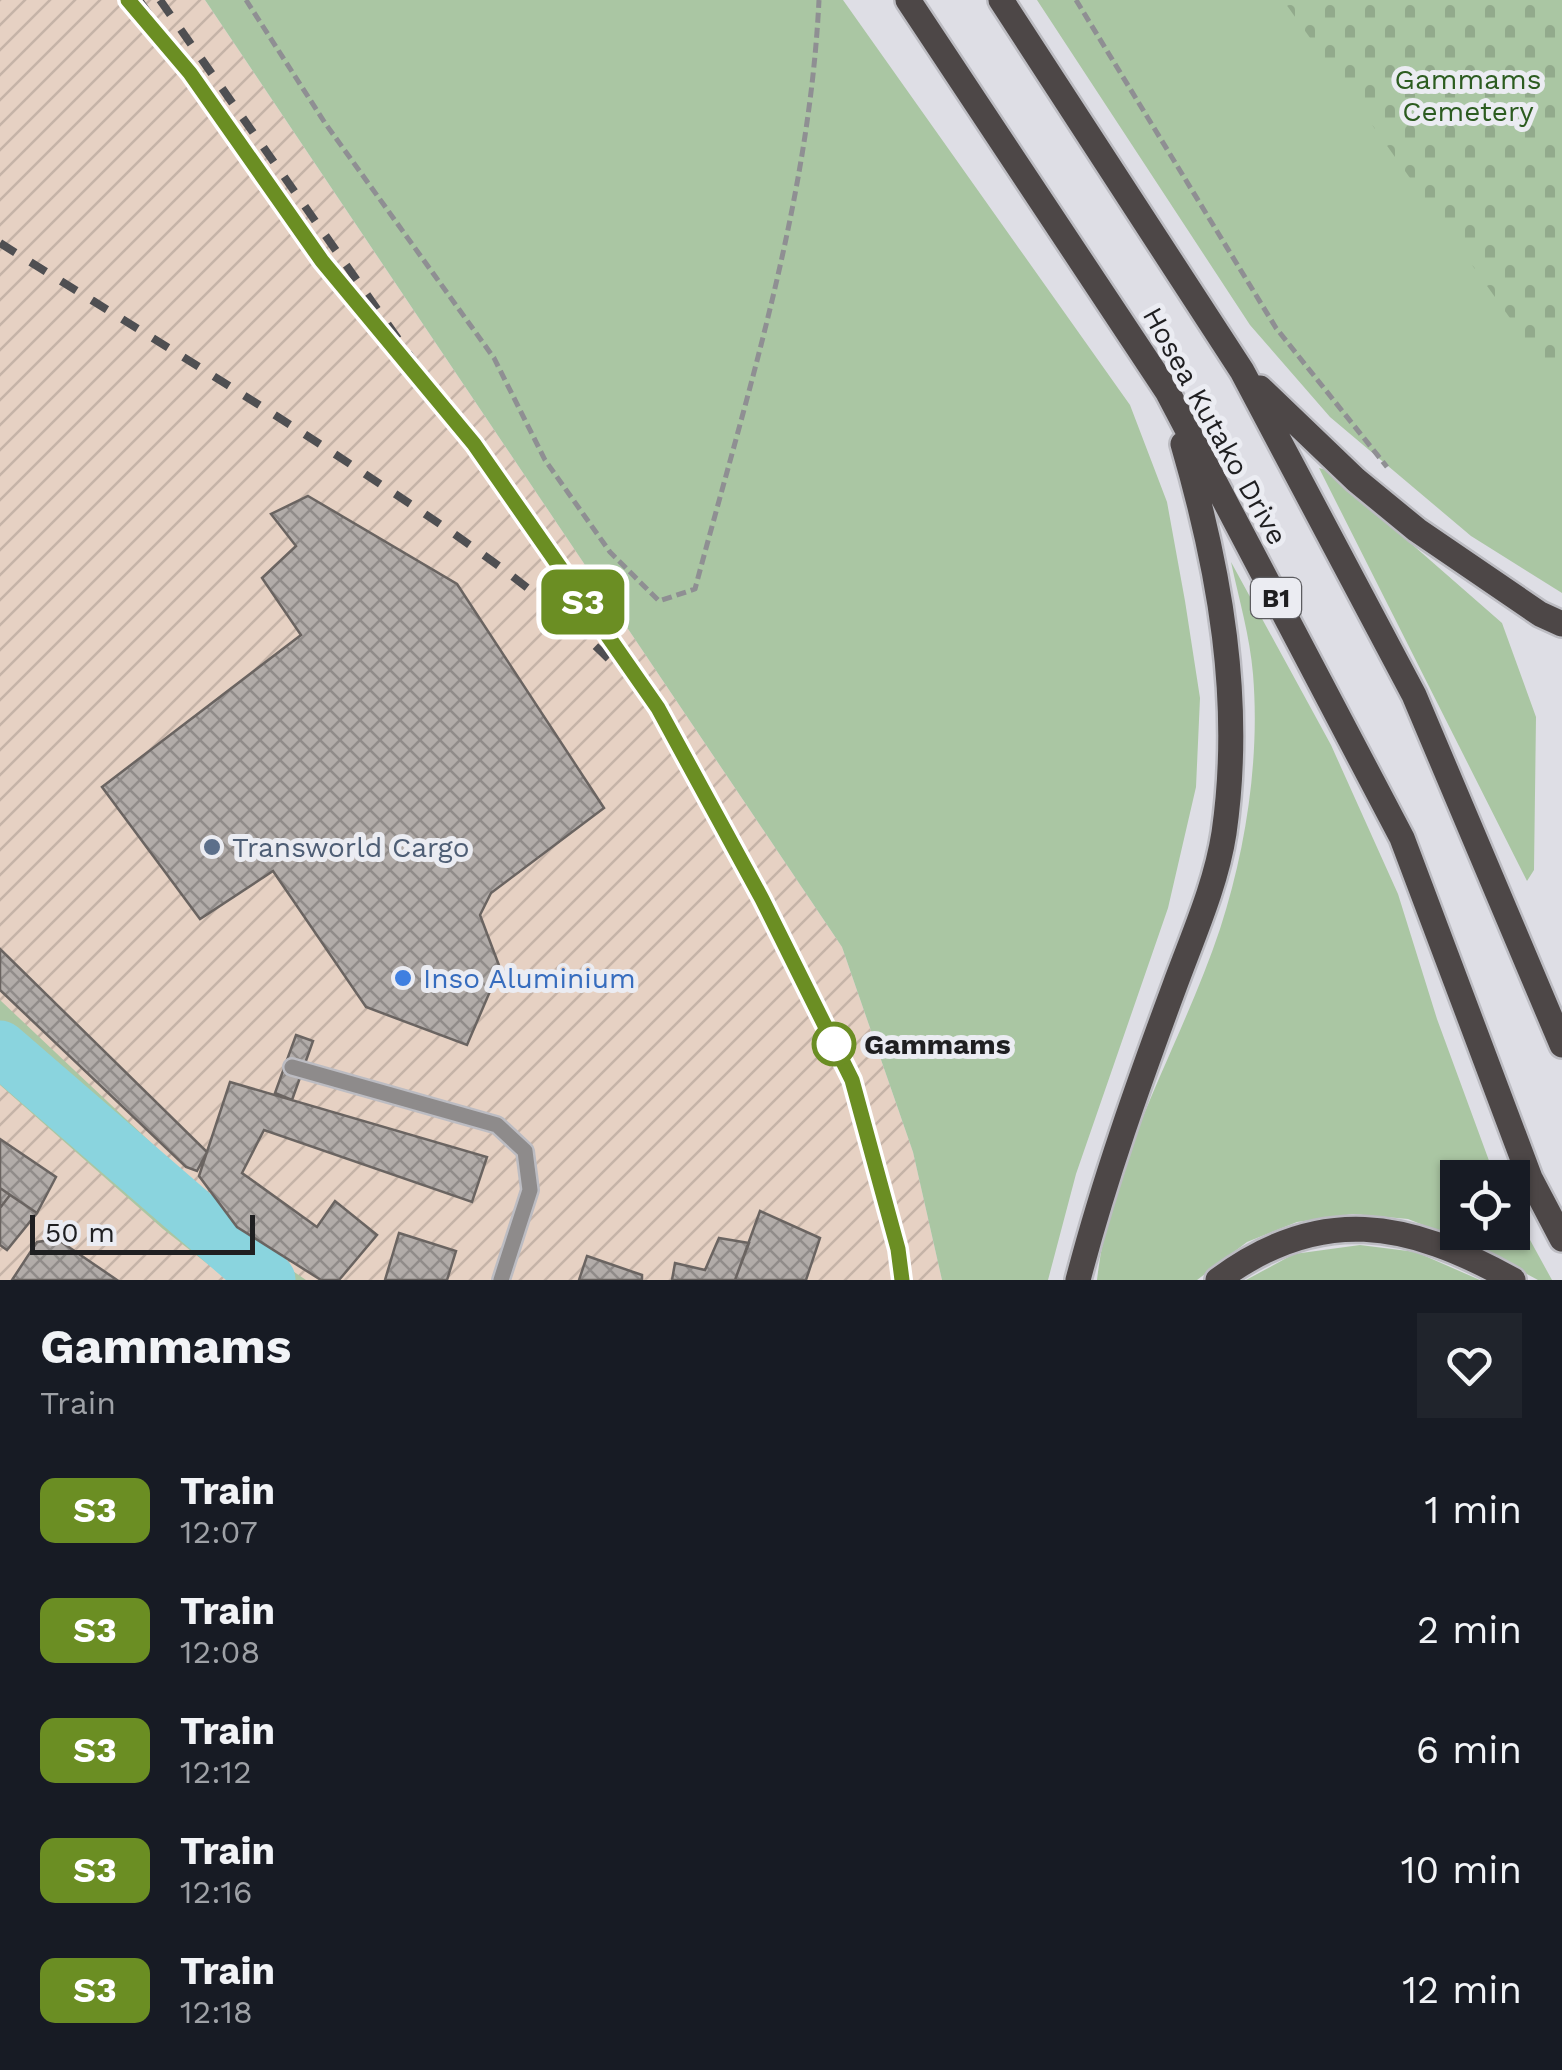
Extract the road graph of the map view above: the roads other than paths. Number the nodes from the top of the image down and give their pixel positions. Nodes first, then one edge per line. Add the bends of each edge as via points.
1 (908, 0) edge
2 (1001, 0) edge
3 (1242, 371) junction
4 (1167, 390) junction
5 (1562, 624) edge
6 (1562, 1045) edge
7 (292, 1067) dead end
8 (1562, 1239) edge
9 (501, 1280) edge
10 (1078, 1280) edge
11 (1218, 1280) edge
12 (1513, 1280) edge

1 - 4 main road, Hosea Kutako Drive / B1
2 - 3 main road, Hosea Kutako Drive
3 - 5 main road via 1417,530
3 - 6 main road, Hosea Kutako Drive via 1414,696
4 - 8 main road, Hosea Kutako Drive / B1 via 1402,838 1530,1178
4 - 10 main road via 1217,571 1232,733 1224,835 1202,915 1102,1188
7 - 9 lane via 497,1126 526,1151 530,1190
11 - 12 main road via 1297,1236 1340,1226 1450,1246

